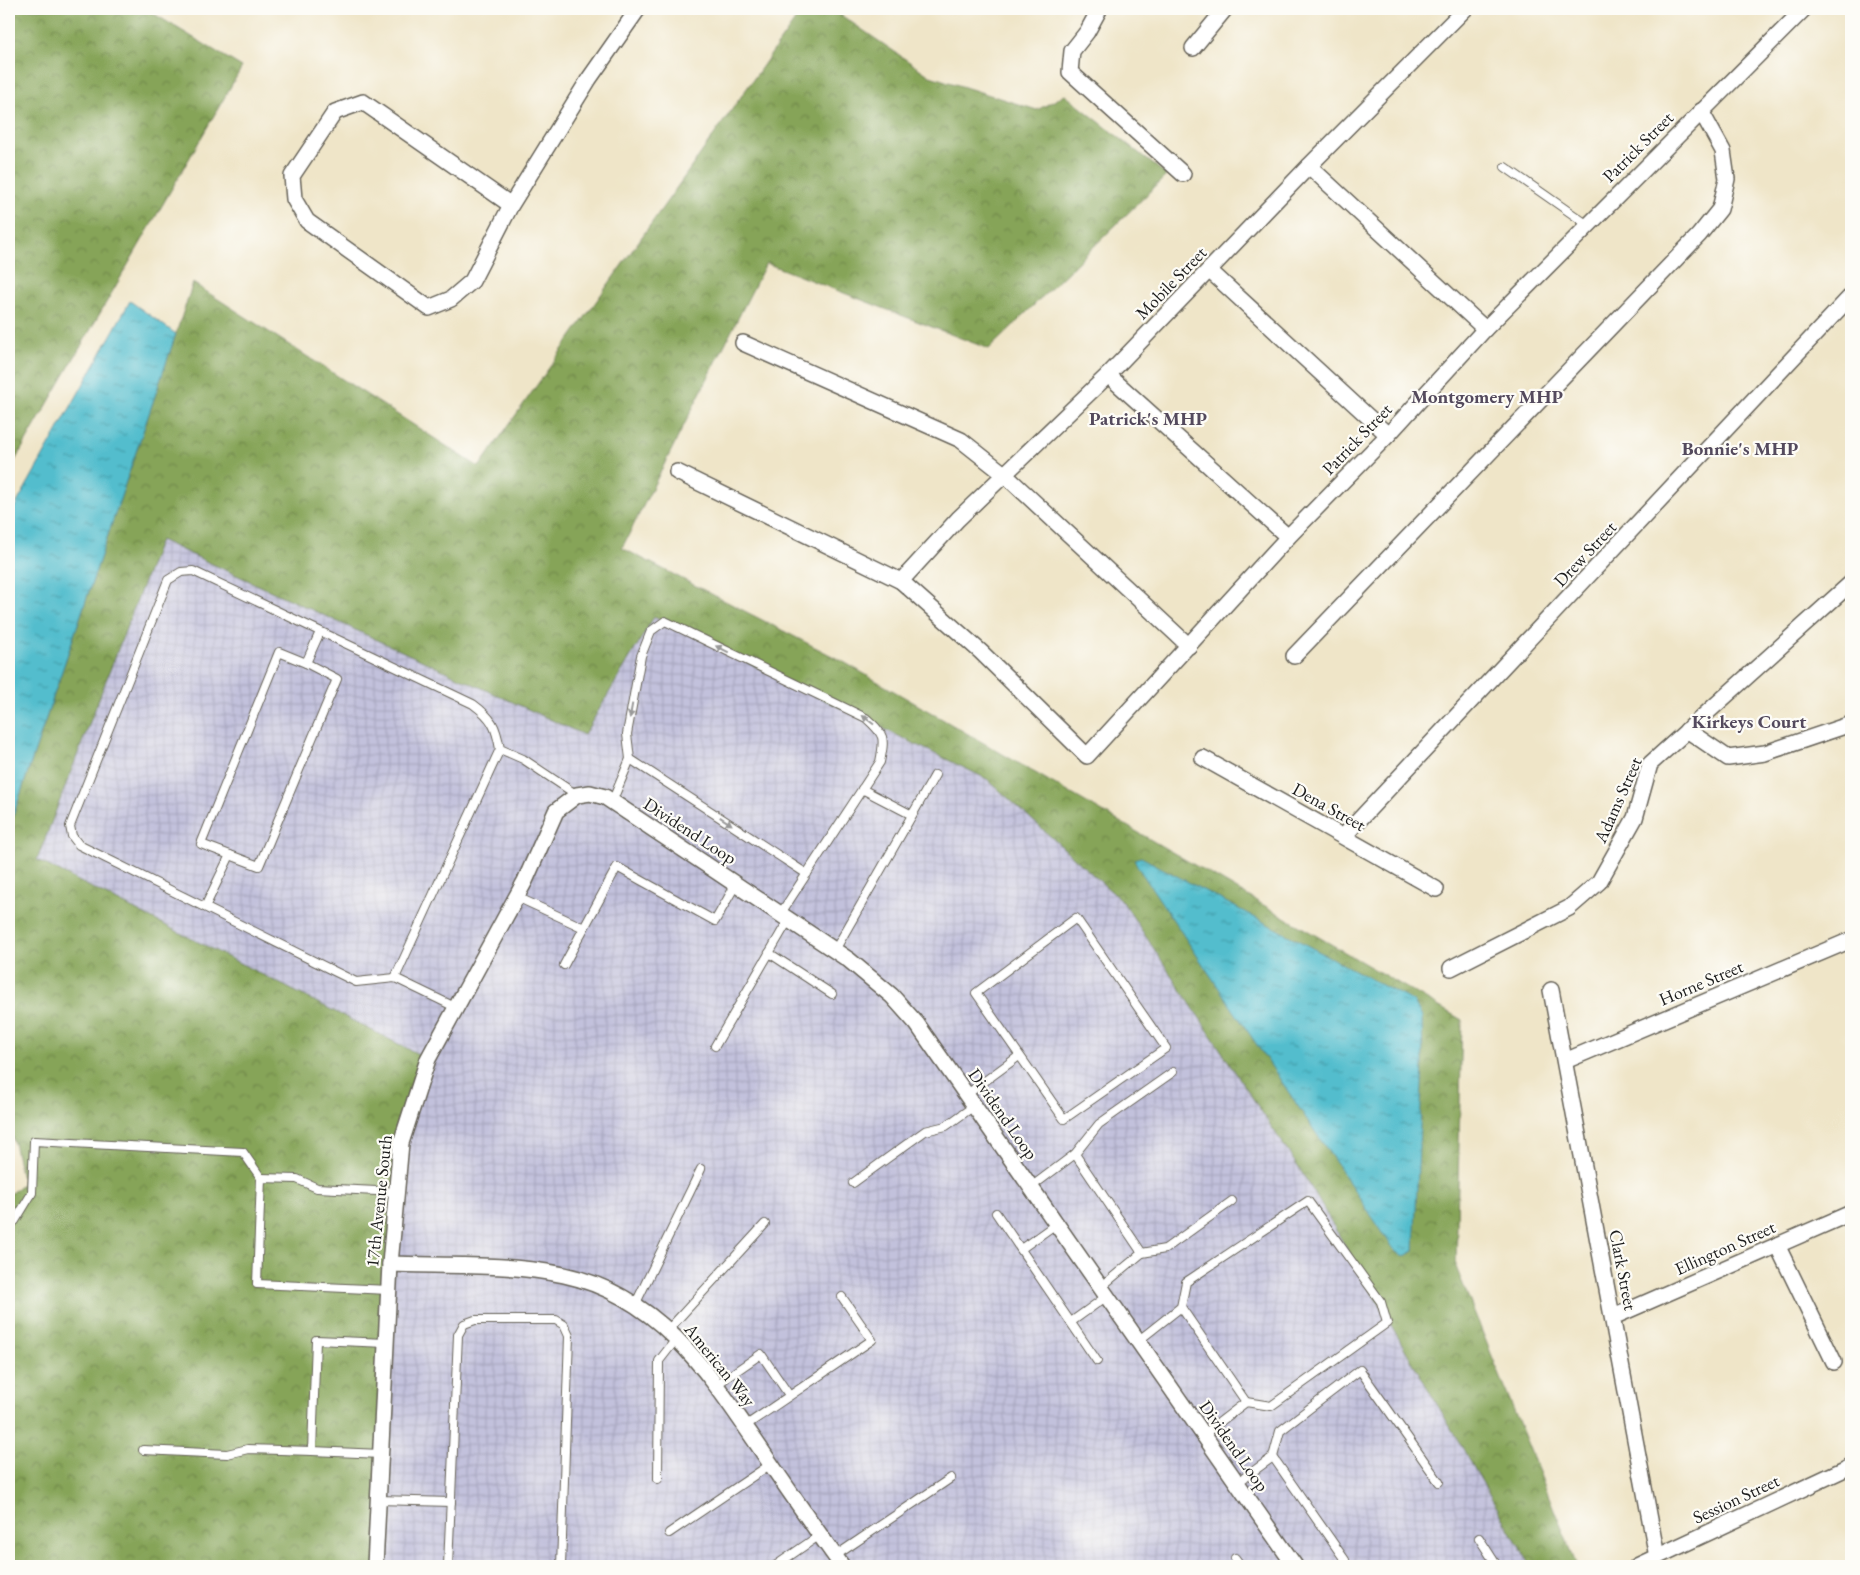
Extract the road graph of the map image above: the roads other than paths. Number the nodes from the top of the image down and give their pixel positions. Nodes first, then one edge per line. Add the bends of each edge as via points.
1 (638, 9) edge
2 (1097, 9) edge
3 (1225, 9) edge
4 (1465, 9) edge
5 (1804, 9) edge
6 (1193, 48) dead end
7 (1701, 111) junction
8 (1309, 166) junction
9 (1505, 167) dead end
10 (1183, 174) dead end
11 (511, 205) junction
12 (1588, 225) junction
13 (1209, 270) junction
14 (1851, 296) edge
15 (1485, 328) junction
16 (744, 343) dead end
17 (1108, 375) junction
18 (1388, 435) junction
19 (677, 472) dead end
20 (1004, 474) junction
21 (1288, 537) junction
22 (902, 581) junction
23 (1851, 583) edge
24 (320, 632) junction
25 (1189, 646) junction
26 (1294, 656) dead end
27 (306, 663) junction
28 (1851, 724) edge
29 (1687, 730) junction
30 (500, 749) junction
31 (630, 758) junction
32 (1203, 758) dead end
33 (935, 775) dead end
34 (862, 789) junction
35 (577, 795) junction
36 (612, 802) junction
37 (912, 816) junction
38 (1344, 836) junction
39 (230, 855) junction
40 (806, 874) junction
41 (736, 884) junction
42 (1436, 889) dead end
43 (517, 896) junction
44 (205, 907) junction
45 (785, 916) junction
46 (584, 928) junction
47 (1851, 940) edge
48 (835, 950) junction
49 (769, 953) junction
50 (564, 965) dead end
51 (1451, 968) dead end
52 (395, 978) junction
53 (1551, 990) dead end
54 (832, 994) dead end
55 (456, 1008) junction
56 (715, 1046) dead end
57 (1019, 1056) junction
58 (1565, 1061) junction
59 (1173, 1072) dead end
60 (970, 1100) junction
61 (1074, 1154) junction
62 (701, 1169) dead end
63 (261, 1178) junction
64 (853, 1183) dead end
65 (1031, 1187) junction
66 (396, 1192) junction
67 (1232, 1201) dead end
68 (996, 1213) dead end
69 (1851, 1213) edge
70 (15, 1221) dead end
71 (765, 1224) dead end
72 (1056, 1224) junction
73 (1777, 1246) junction
74 (1021, 1249) junction
75 (1142, 1254) junction
76 (390, 1264) junction
77 (389, 1290) junction
78 (1104, 1292) junction
79 (842, 1296) dead end
80 (635, 1305) junction
81 (1182, 1307) junction
82 (1613, 1317) junction
83 (1071, 1322) junction
84 (672, 1334) junction
85 (1138, 1341) junction
86 (386, 1343) junction
87 (1097, 1362) dead end
88 (1834, 1362) dead end
89 (716, 1385) junction
90 (789, 1395) junction
91 (1246, 1402) junction
92 (745, 1426) junction
93 (1203, 1434) junction
94 (143, 1450) dead end
95 (312, 1451) junction
96 (381, 1454) junction
97 (1273, 1457) junction
98 (771, 1464) junction
99 (1851, 1466) edge
100 (951, 1478) dead end
101 (658, 1479) dead end
102 (1439, 1482) dead end
103 (1237, 1484) junction
104 (378, 1500) junction
105 (451, 1502) junction
106 (669, 1533) dead end
107 (820, 1536) junction
108 (1479, 1538) dead end
109 (1657, 1557) junction
110 (1235, 1558) dead end
111 (1345, 1560) dead end
112 (838, 1561) edge
113 (375, 1566) edge
114 (448, 1566) edge
115 (561, 1566) edge
116 (775, 1566) edge
117 (1241, 1566) edge
118 (1295, 1566) edge
119 (1497, 1566) edge
120 (1637, 1566) edge

1 - 11 street via 589,79
2 - 10 street via 1087,32 1072,51 1070,72
3 - 6 street
4 - 8 street, Mobile Street
5 - 7 street, Patrick Street
7 - 12 street, Patrick Street
7 - 26 street, Patrick Street via 1723,151 1727,179 1720,209 1699,235
8 - 13 street, Mobile Street
8 - 15 street
9 - 12 lane
11 - 11 street via 472,281 452,300 429,308 307,221 294,199 292,176 335,112 364,102
12 - 15 street, Patrick Street
13 - 17 street, Mobile Street
13 - 18 street
14 - 38 street, Drew Street
15 - 18 street, Patrick Street
16 - 20 street via 961,440
17 - 20 street, Mobile Street
17 - 21 street
18 - 21 street, Patrick Street
19 - 22 street
20 - 22 street, Mobile Street
20 - 25 street
21 - 25 street, Patrick Street
22 - 25 street, Patrick Street via 981,652 1087,756
23 - 29 street, Adams Street
24 - 27 lane
24 - 30 lane via 473,704 489,716 497,732
24 - 44 lane via 193,571 181,572 168,580 70,826 79,845
27 - 39 lane via 279,652 201,844
27 - 39 lane via 338,679 259,866
28 - 29 street via 1765,753 1728,758
29 - 51 street, Adams Street via 1650,764 1635,818 1599,882 1569,908
30 - 35 lane via 522,759
30 - 52 lane
34 -> 31 lane via 880,762 884,740 866,718 665,621 651,631 641,656 627,734
31 - 36 lane
31 -> 40 lane
32 - 38 street, Dena Street
33 - 37 lane
34 - 37 lane
34 - 40 lane
35 - 36 street, Dividend Loop via 590,794
35 - 43 street, 17th Avenue South via 556,811
36 - 41 street, Dividend Loop
37 - 48 lane
38 - 42 street, Dena Street
39 - 44 lane
40 - 45 lane
41 - 45 street, Dividend Loop
41 - 46 lane via 715,921 617,867
43 - 46 lane
43 - 55 street, 17th Avenue South
44 - 52 lane via 356,982
45 - 48 street, Dividend Loop
45 - 49 lane
46 - 50 lane
47 - 58 street, Horne Street
48 - 60 street, Dividend Loop via 892,996 917,1024
49 - 54 lane
49 - 56 lane
52 - 55 lane
53 - 58 street, Clark Street
55 - 66 street, 17th Avenue South via 428,1059 401,1143
57 - 57 lane via 976,993 1076,918 1166,1048 1064,1119
57 - 60 lane
58 - 82 street, Clark Street
59 - 61 lane via 1099,1124
60 - 64 lane via 946,1126 925,1131
60 - 65 street, Dividend Loop
61 - 65 lane
61 - 75 lane
62 - 80 lane
63 - 66 lane via 297,1179 317,1188
63 - 70 lane via 243,1152 34,1142 32,1193
63 - 77 lane via 257,1284
65 - 72 street, Dividend Loop
66 - 76 street, 17th Avenue South
67 - 75 lane via 1165,1249
68 - 74 lane
69 - 73 street, Ellington Street
71 - 84 lane
72 - 74 lane
72 - 78 street, Dividend Loop
73 - 82 street, Ellington Street
73 - 88 street
74 - 83 lane
75 - 78 lane
76 - 77 street, 17th Avenue South
76 - 80 street, American Way via 531,1269 566,1275
77 - 86 street, 17th Avenue South
78 - 83 lane
78 - 85 street, Dividend Loop
79 - 90 lane via 872,1340
80 - 84 street, American Way via 647,1311
81 - 85 lane
81 - 91 lane
81 - 91 lane via 1186,1282 1308,1201 1381,1302 1387,1323 1271,1406
82 - 109 street, Clark Street
83 - 87 lane
84 - 89 street, American Way
84 - 101 lane via 659,1361
85 - 93 street, Dividend Loop
86 - 95 lane via 316,1340
86 - 96 street, 17th Avenue South
89 - 90 lane via 761,1354
89 - 92 street, American Way
90 - 92 lane
91 - 93 lane
92 - 98 street, American Way
93 - 103 street, Dividend Loop
94 - 95 lane via 226,1454 248,1449
95 - 96 lane
96 - 104 street, 17th Avenue South
97 - 102 lane via 1280,1431 1360,1370
97 - 103 lane
97 - 111 lane
98 - 106 lane
98 - 107 street, American Way
99 - 109 street, Session Street
100 - 112 lane
103 - 118 street, Dividend Loop
104 - 105 lane
104 - 113 street, 17th Avenue South
105 - 114 lane
105 - 115 lane via 458,1335 464,1324 475,1320 556,1320 564,1325 569,1336
107 - 112 street, American Way
107 - 116 lane
108 - 119 lane
109 - 120 street, Session Street
110 - 117 lane

